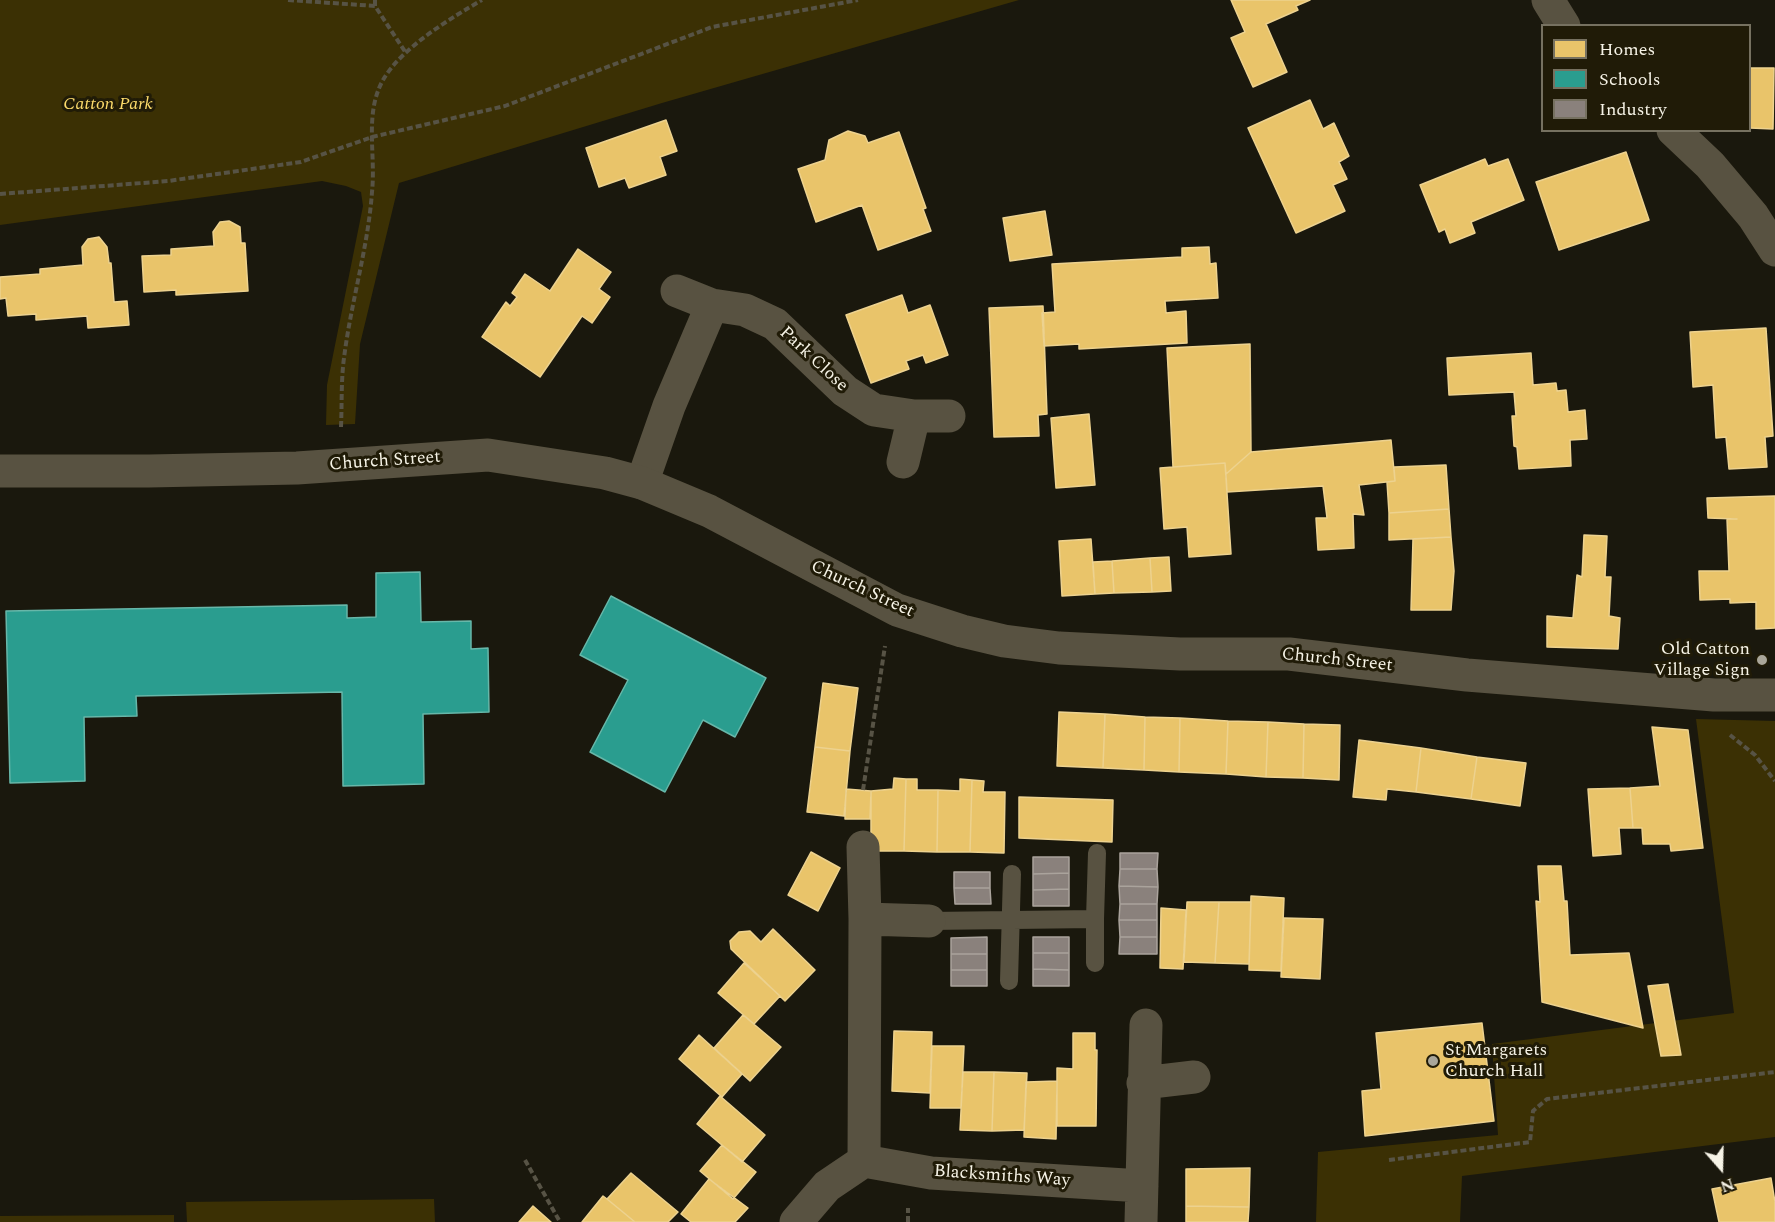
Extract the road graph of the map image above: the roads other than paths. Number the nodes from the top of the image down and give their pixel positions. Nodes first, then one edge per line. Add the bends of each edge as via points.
1 (1548, 0) edge
2 (1563, 24) edge
3 (1675, 132) edge
4 (1775, 250) edge
5 (677, 291) dead end
6 (712, 305) junction
7 (914, 416) junction
8 (949, 416) dead end
9 (903, 462) dead end
10 (0, 471) edge
11 (642, 483) junction
12 (1775, 695) edge
13 (863, 847) dead end
14 (1097, 853) dead end
15 (1012, 874) dead end
16 (865, 919) junction
17 (1095, 919) junction
18 (1011, 920) junction
19 (929, 921) joint
20 (1095, 963) dead end
21 (1009, 981) dead end
22 (1146, 1025) dead end
23 (1194, 1077) dead end
24 (1143, 1083) junction
25 (864, 1161) junction
26 (1142, 1186) junction
27 (796, 1222) edge
28 (1141, 1222) edge

1 - 2 street
3 - 4 street via 1710,165 1753,216
5 - 6 street, Park Close
6 - 7 street, Park Close via 745,310 775,324 844,391 874,410
6 - 11 street via 669,406
7 - 8 street, Park Close
7 - 9 street
10 - 11 street, Church Street via 297,468 488,455 605,473
11 - 12 street, Church Street via 709,511 897,610 1004,641 1180,654 1290,654 1467,675 1714,695
13 - 16 street
14 - 17 lane
15 - 18 lane
16 - 19 street
16 - 25 street
17 - 18 lane
17 - 20 lane
18 - 19 lane
18 - 21 lane
22 - 24 street
23 - 24 street
24 - 26 street
25 - 26 street, Blacksmiths Way via 931,1173
25 - 27 street via 827,1185
26 - 28 street

